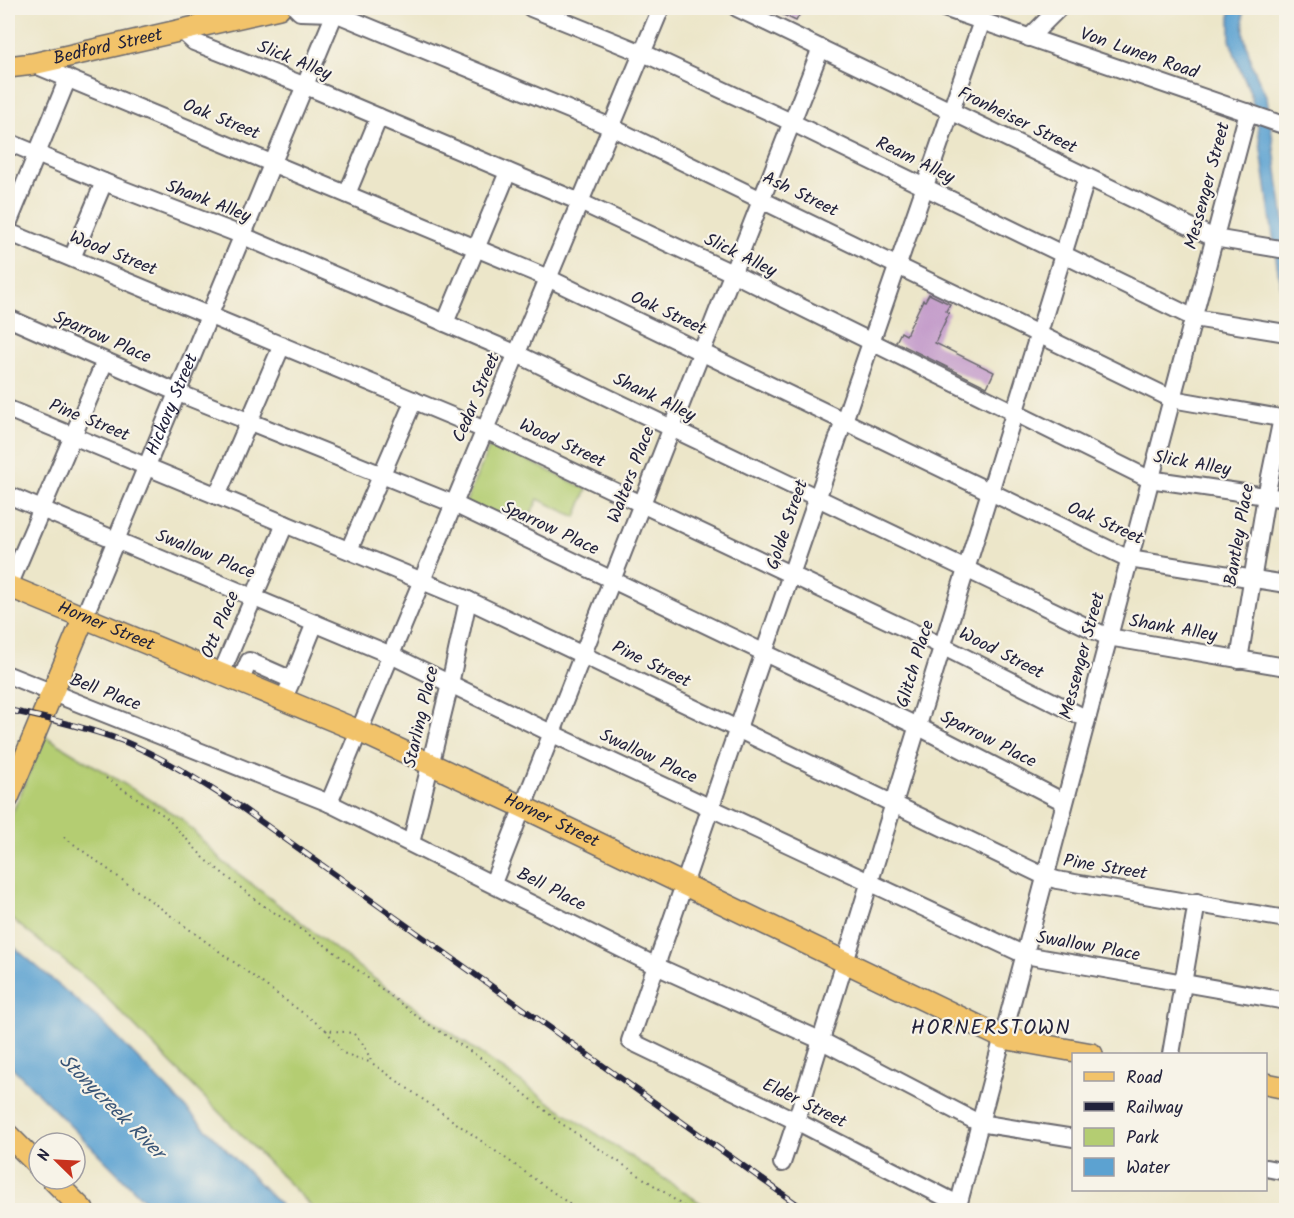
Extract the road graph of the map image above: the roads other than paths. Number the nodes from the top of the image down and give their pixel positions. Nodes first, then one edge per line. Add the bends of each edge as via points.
1 (273, 8) edge
2 (296, 8) edge
3 (531, 8) edge
4 (661, 8) edge
5 (737, 8) edge
6 (1059, 8) edge
7 (955, 9) edge
8 (335, 13) junction
9 (982, 21) junction
10 (182, 30) junction
11 (1029, 38) junction
12 (821, 48) junction
13 (643, 52) junction
14 (33, 64) junction
15 (8, 68) edge
16 (68, 78) junction
17 (304, 85) junction
18 (951, 111) junction
19 (1252, 113) junction
20 (379, 117) junction
21 (790, 122) junction
22 (1279, 123) edge
23 (611, 127) junction
24 (8, 142) edge
25 (36, 154) junction
26 (272, 162) junction
27 (508, 172) junction
28 (1087, 177) junction
29 (104, 183) junction
30 (924, 188) junction
31 (347, 194) junction
32 (761, 198) junction
33 (580, 202) junction
34 (8, 224) edge
35 (8, 232) edge
36 (241, 236) junction
37 (1214, 238) junction
38 (476, 248) junction
39 (1279, 249) edge
40 (1063, 254) junction
41 (72, 258) junction
42 (898, 265) junction
43 (732, 273) junction
44 (548, 278) junction
45 (208, 315) junction
46 (8, 318) edge
47 (1194, 318) junction
48 (445, 323) junction
49 (1038, 333) junction
50 (1287, 333) edge
51 (871, 342) junction
52 (282, 345) junction
53 (702, 351) junction
54 (517, 354) junction
55 (105, 361) junction
56 (176, 392) junction
57 (1172, 399) junction
58 (414, 400) junction
59 (8, 409) edge
60 (1015, 412) junction
61 (1284, 418) edge
62 (844, 420) junction
63 (249, 422) junction
64 (671, 428) junction
65 (485, 429) junction
66 (73, 436) junction
67 (146, 466) junction
68 (381, 475) junction
69 (1149, 478) junction
70 (990, 490) junction
71 (8, 495) edge
72 (217, 496) junction
73 (1266, 496) junction
74 (818, 498) junction
75 (1287, 499) edge
76 (453, 504) junction
77 (642, 504) junction
78 (43, 509) junction
79 (285, 524) junction
80 (116, 540) junction
81 (349, 550) junction
82 (1129, 559) junction
83 (966, 568) junction
84 (791, 575) junction
85 (422, 579) junction
86 (1253, 579) junction
87 (613, 580) junction
88 (1287, 584) edge
89 (8, 587) edge
90 (254, 597) junction
91 (468, 600) junction
92 (84, 617) junction
93 (315, 622) junction
94 (1108, 637) junction
95 (942, 646) junction
96 (764, 653) junction
97 (584, 654) junction
98 (391, 655) junction
99 (1239, 660) junction
100 (1287, 667) edge
101 (8, 675) edge
102 (230, 678) junction
103 (292, 680) junction
104 (450, 684) junction
105 (52, 693) junction
106 (283, 700) junction
107 (1087, 719) junction
108 (917, 726) junction
109 (738, 730) junction
110 (359, 731) junction
111 (553, 734) junction
112 (431, 764) junction
113 (8, 798) edge
114 (1064, 802) junction
115 (329, 803) junction
116 (893, 804) junction
117 (522, 807) junction
118 (711, 808) junction
119 (411, 843) junction
120 (1044, 876) junction
121 (870, 882) junction
122 (494, 883) junction
123 (684, 885) junction
124 (1197, 902) junction
125 (1287, 919) edge
126 (1025, 955) junction
127 (844, 962) junction
128 (656, 966) junction
129 (1183, 984) junction
130 (1287, 1001) edge
131 (1003, 1038) junction
132 (820, 1040) junction
133 (630, 1041) joint
134 (1086, 1053) edge
135 (1171, 1053) edge
136 (1267, 1084) edge
137 (1287, 1088) edge
138 (796, 1121) junction
139 (979, 1123) junction
140 (8, 1135) edge
141 (1072, 1138) edge
142 (27, 1154) edge
143 (782, 1163) dead end
144 (1267, 1168) edge
145 (1287, 1172) edge
146 (64, 1191) edge
147 (958, 1207) edge
148 (83, 1210) edge

1 - 10 main road, Bedford Street
2 - 8 street, Ash Street via 311,14
3 - 13 street, Ream Alley
4 - 13 street, Cedar Street
5 - 12 street, Fronheiser Street
6 - 11 street
7 - 9 street, Von Lunen Road
8 - 17 street, Hickory Street
8 - 23 street, Ash Street
9 - 11 street, Von Lunen Road
9 - 18 street, Golde Street
10 - 14 main road, Bedford Street
10 - 17 street, Slick Alley via 194,42
11 - 19 street, Von Lunen Road
12 - 18 street, Fronheiser Street
12 - 21 street, Walters Place
13 - 21 street, Ream Alley
13 - 23 street, Cedar Street
14 - 15 main road, Bedford Street
14 - 16 street, Oak Street
16 - 25 street
16 - 26 street, Oak Street
17 - 20 street, Slick Alley
17 - 26 street, Hickory Street
18 - 28 street, Fronheiser Street
18 - 30 street, Golde Street
19 - 22 street, Von Lunen Road
19 - 37 street, Messenger Street
20 - 27 street, Slick Alley
20 - 31 street
21 - 30 street, Ream Alley
21 - 32 street, Walters Place
23 - 32 street, Ash Street
23 - 33 street, Cedar Street
24 - 25 street, Shank Alley
25 - 29 street, Shank Alley
25 - 34 street
26 - 31 street, Oak Street
26 - 36 street, Hickory Street
27 - 33 street, Slick Alley
27 - 38 street
28 - 37 street, Fronheiser Street
28 - 40 street, Glitch Place
29 - 36 street, Shank Alley
29 - 41 street
30 - 40 street, Ream Alley
30 - 42 street, Golde Street
31 - 38 street, Oak Street
32 - 42 street, Ash Street
32 - 43 street, Walters Place
33 - 43 street, Slick Alley
33 - 44 street, Cedar Street
35 - 41 street, Wood Street
36 - 45 street, Hickory Street
36 - 48 street, Shank Alley
37 - 39 street, Fronheiser Street
37 - 47 street, Messenger Street
38 - 44 street, Oak Street
38 - 48 street
40 - 47 street, Ream Alley
40 - 49 street, Glitch Place
41 - 45 street, Wood Street
42 - 49 street, Ash Street
42 - 51 street, Golde Street
43 - 51 street, Slick Alley
43 - 53 street, Walters Place
44 - 53 street, Oak Street
44 - 54 street, Cedar Street
45 - 52 street, Wood Street
45 - 56 street, Hickory Street
46 - 55 street, Sparrow Place
47 - 50 street, Ream Alley
47 - 57 street, Messenger Street
48 - 54 street, Shank Alley
49 - 57 street, Ash Street
49 - 60 street, Glitch Place
51 - 60 street, Slick Alley
51 - 62 street, Golde Street
52 - 58 street, Wood Street
52 - 63 street
53 - 62 street, Oak Street
53 - 64 street, Walters Place
54 - 64 street, Shank Alley
54 - 65 street, Cedar Street
55 - 56 street, Sparrow Place
55 - 66 street
56 - 63 street, Sparrow Place
56 - 67 street, Hickory Street
57 - 61 street, Ash Street
57 - 69 street, Messenger Street
58 - 65 street, Wood Street
58 - 68 street
59 - 66 street, Pine Street
60 - 69 street, Slick Alley
60 - 70 street, Glitch Place
61 - 73 street, Bantley Place
62 - 70 street, Oak Street
62 - 74 street, Golde Street
63 - 68 street, Sparrow Place
63 - 72 street
64 - 74 street, Shank Alley
64 - 77 street, Walters Place
65 - 76 street, Cedar Street
65 - 77 street, Wood Street
66 - 67 street, Pine Street
66 - 78 street
67 - 72 street, Pine Street
67 - 80 street, Hickory Street
68 - 76 street, Sparrow Place
68 - 81 street
69 - 73 street, Slick Alley
69 - 82 street, Messenger Street
70 - 82 street, Oak Street
70 - 83 street, Glitch Place
71 - 78 street, Swallow Place
72 - 79 street, Pine Street
73 - 75 street, Slick Alley
73 - 86 street, Bantley Place
74 - 83 street, Shank Alley
74 - 84 street, Golde Street
76 - 85 street, Cedar Street
76 - 87 street, Sparrow Place
77 - 84 street, Wood Street
77 - 87 street, Walters Place
78 - 80 street, Swallow Place
78 - 89 street
79 - 81 street, Pine Street
79 - 90 street, Ott Place
80 - 90 street, Swallow Place
80 - 92 street, Hickory Street
81 - 85 street, Pine Street
82 - 86 street, Oak Street
82 - 94 street, Messenger Street
83 - 94 street, Shank Alley
83 - 95 street, Glitch Place
84 - 95 street, Wood Street
84 - 96 street, Golde Street
85 - 91 street, Pine Street
85 - 98 street, Cedar Street
86 - 88 street, Oak Street
86 - 99 street, Bantley Place
87 - 96 street, Sparrow Place
87 - 97 street, Walters Place
89 - 92 main road, Horner Street
90 - 93 street, Swallow Place
90 - 102 street, Ott Place
91 - 97 street, Pine Street
91 - 104 street, Starling Place
92 - 102 main road, Horner Street
92 - 105 main road, Hickory Street
93 - 98 street, Swallow Place
93 - 103 street
94 - 99 street, Shank Alley
94 - 107 street, Messenger Street
95 - 107 street, Wood Street
95 - 108 street, Glitch Place
96 - 108 street, Sparrow Place
96 - 109 street, Golde Street
97 - 109 street, Pine Street
97 - 111 street, Walters Place
98 - 104 street, Swallow Place
98 - 110 street, Cedar Street
99 - 100 street, Shank Alley
101 - 105 street, Bell Place
102 - 103 street via 249,661
102 - 106 main road, Horner Street
103 - 106 street
104 - 111 street, Swallow Place
104 - 112 street, Starling Place
105 - 113 main road, Hickory Street
105 - 115 street, Bell Place
106 - 110 main road, Horner Street
107 - 114 street, Messenger Street
108 - 114 street, Sparrow Place
108 - 116 street, Glitch Place
109 - 116 street, Pine Street
109 - 118 street, Golde Street
110 - 112 main road, Horner Street
110 - 115 street, Cedar Street
111 - 117 street, Walters Place
111 - 118 street, Swallow Place
112 - 117 main road, Horner Street
112 - 119 street, Starling Place
114 - 120 street, Messenger Street
115 - 119 street, Bell Place
116 - 120 street, Pine Street
116 - 121 street, Glitch Place
117 - 122 street, Walters Place
117 - 123 main road, Horner Street
118 - 121 street, Swallow Place
118 - 123 street, Golde Street
119 - 122 street, Bell Place
120 - 124 street, Pine Street
120 - 126 street, Messenger Street
121 - 126 street, Swallow Place
121 - 127 street, Glitch Place
122 - 128 street, Bell Place
123 - 127 main road, Horner Street
123 - 128 street, Golde Street
124 - 125 street, Pine Street
124 - 129 street
126 - 129 street, Swallow Place
126 - 131 street, Messenger Street
127 - 131 main road, Horner Street
127 - 132 street, Glitch Place
128 - 132 street, Bell Place
128 - 133 street, Golde Street
129 - 130 street, Swallow Place
129 - 135 street
131 - 134 main road, Horner Street
131 - 139 street, Messenger Street
132 - 138 street, Glitch Place
132 - 139 street, Bell Place
133 - 138 street, Elder Street
136 - 137 main road
138 - 143 street, Glitch Place
138 - 147 street, Elder Street
139 - 141 street, Bell Place
139 - 147 street, Messenger Street
140 - 142 main road
144 - 145 street
146 - 148 main road

